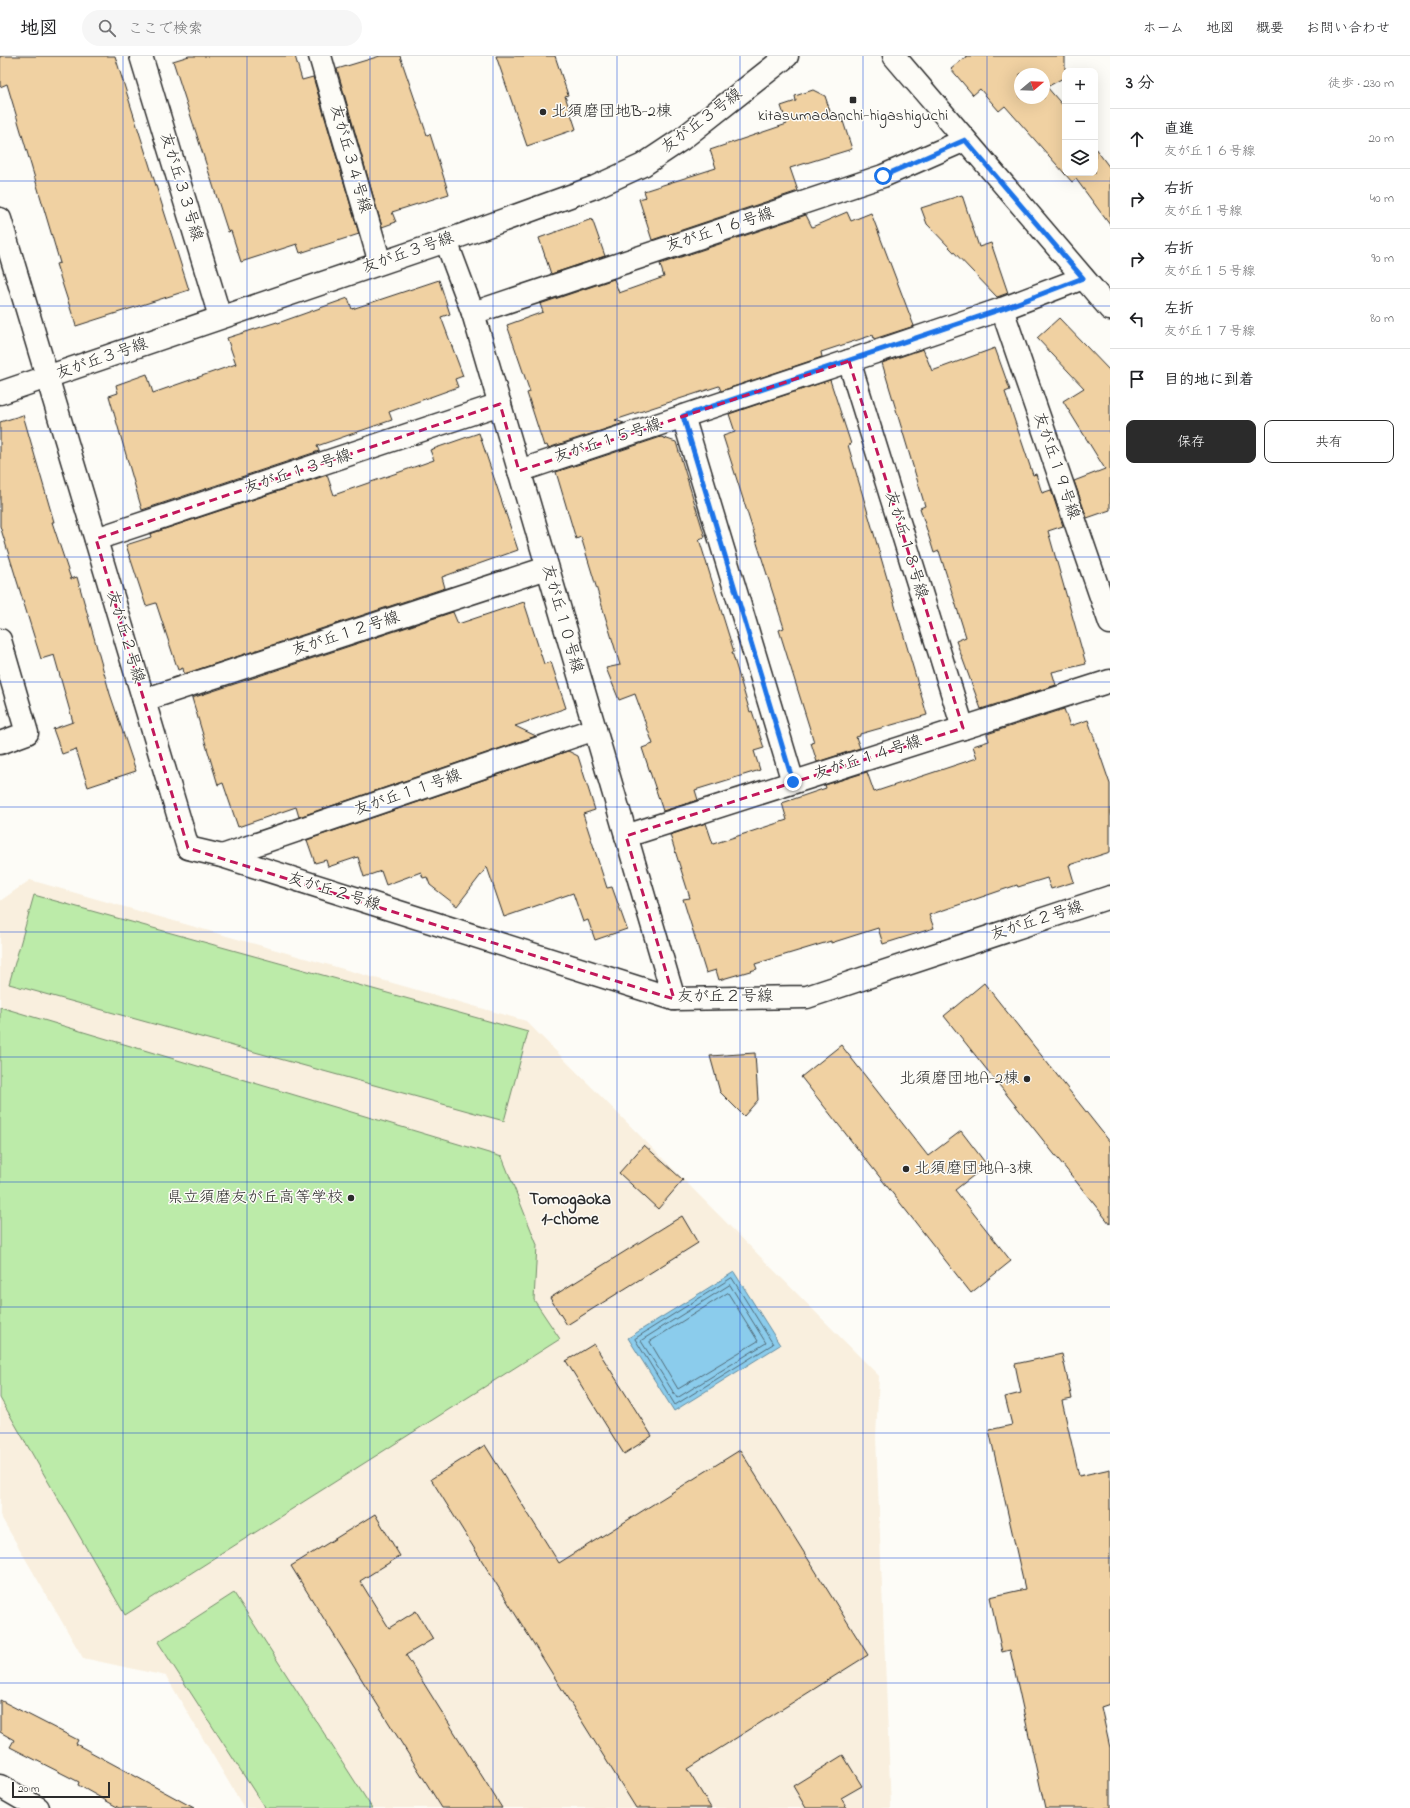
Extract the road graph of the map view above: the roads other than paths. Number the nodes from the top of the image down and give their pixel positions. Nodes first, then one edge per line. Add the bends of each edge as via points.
1 (141, 56) edge
2 (320, 56) edge
3 (787, 56) edge
4 (894, 56) edge
5 (965, 140) junction
6 (0, 219) edge
7 (446, 240) junction
8 (380, 263) junction
9 (1083, 278) junction
10 (1002, 309) junction
11 (1110, 310) edge
12 (473, 313) junction
13 (220, 317) junction
14 (849, 361) junction
15 (47, 378) junction
16 (0, 392) edge
17 (500, 404) junction
18 (683, 416) junction
19 (519, 471) junction
20 (96, 539) junction
21 (547, 568) junction
22 (1110, 623) edge
23 (0, 640) edge
24 (1110, 680) edge
25 (144, 700) junction
26 (963, 728) junction
27 (595, 729) junction
28 (0, 743) edge
29 (793, 782) junction
30 (626, 836) junction
31 (222, 856) junction
32 (1110, 898) edge
33 (674, 999) junction
34 (0, 1786) edge
35 (38, 1808) edge

1 - 13 street, 友が丘３３号線
2 - 8 street, 友が丘３４号線
3 - 7 street, 友が丘３号線 via 682,138 643,165 595,187
4 - 5 street
5 - 9 street
5 - 12 street, 友が丘１６号線 via 883,176
6 - 15 street, 友が丘２号線
7 - 8 street, 友が丘３号線
7 - 12 street, 友が丘１０号線
8 - 13 street, 友が丘３号線
9 - 10 street, 友が丘１５号線
9 - 11 street
10 - 14 street, 友が丘１５号線
10 - 22 street, 友が丘１９号線
12 - 17 street, 友が丘１０号線
13 - 15 street, 友が丘３号線
14 - 18 street, 友が丘１５号線
14 - 26 street, 友が丘１８号線
15 - 16 street, 友が丘３号線
15 - 20 street, 友が丘２号線
17 - 19 street, 友が丘１０号線
17 - 20 street, 友が丘１３号線
18 - 19 street, 友が丘１５号線
18 - 29 street
19 - 21 street, 友が丘１０号線
20 - 25 street, 友が丘２号線
21 - 25 street, 友が丘１２号線
21 - 27 street, 友が丘１０号線
23 - 28 street via 27,733
24 - 26 street, 友が丘１４号線
25 - 31 street, 友が丘２号線 via 188,848
26 - 29 street, 友が丘１４号線
27 - 30 street, 友が丘１０号線
27 - 31 street, 友が丘１１号線
29 - 30 street, 友が丘１４号線
30 - 33 street, 友が丘１０号線
31 - 33 street, 友が丘２号線
32 - 33 street, 友が丘２号線 via 807,997
34 - 35 street

